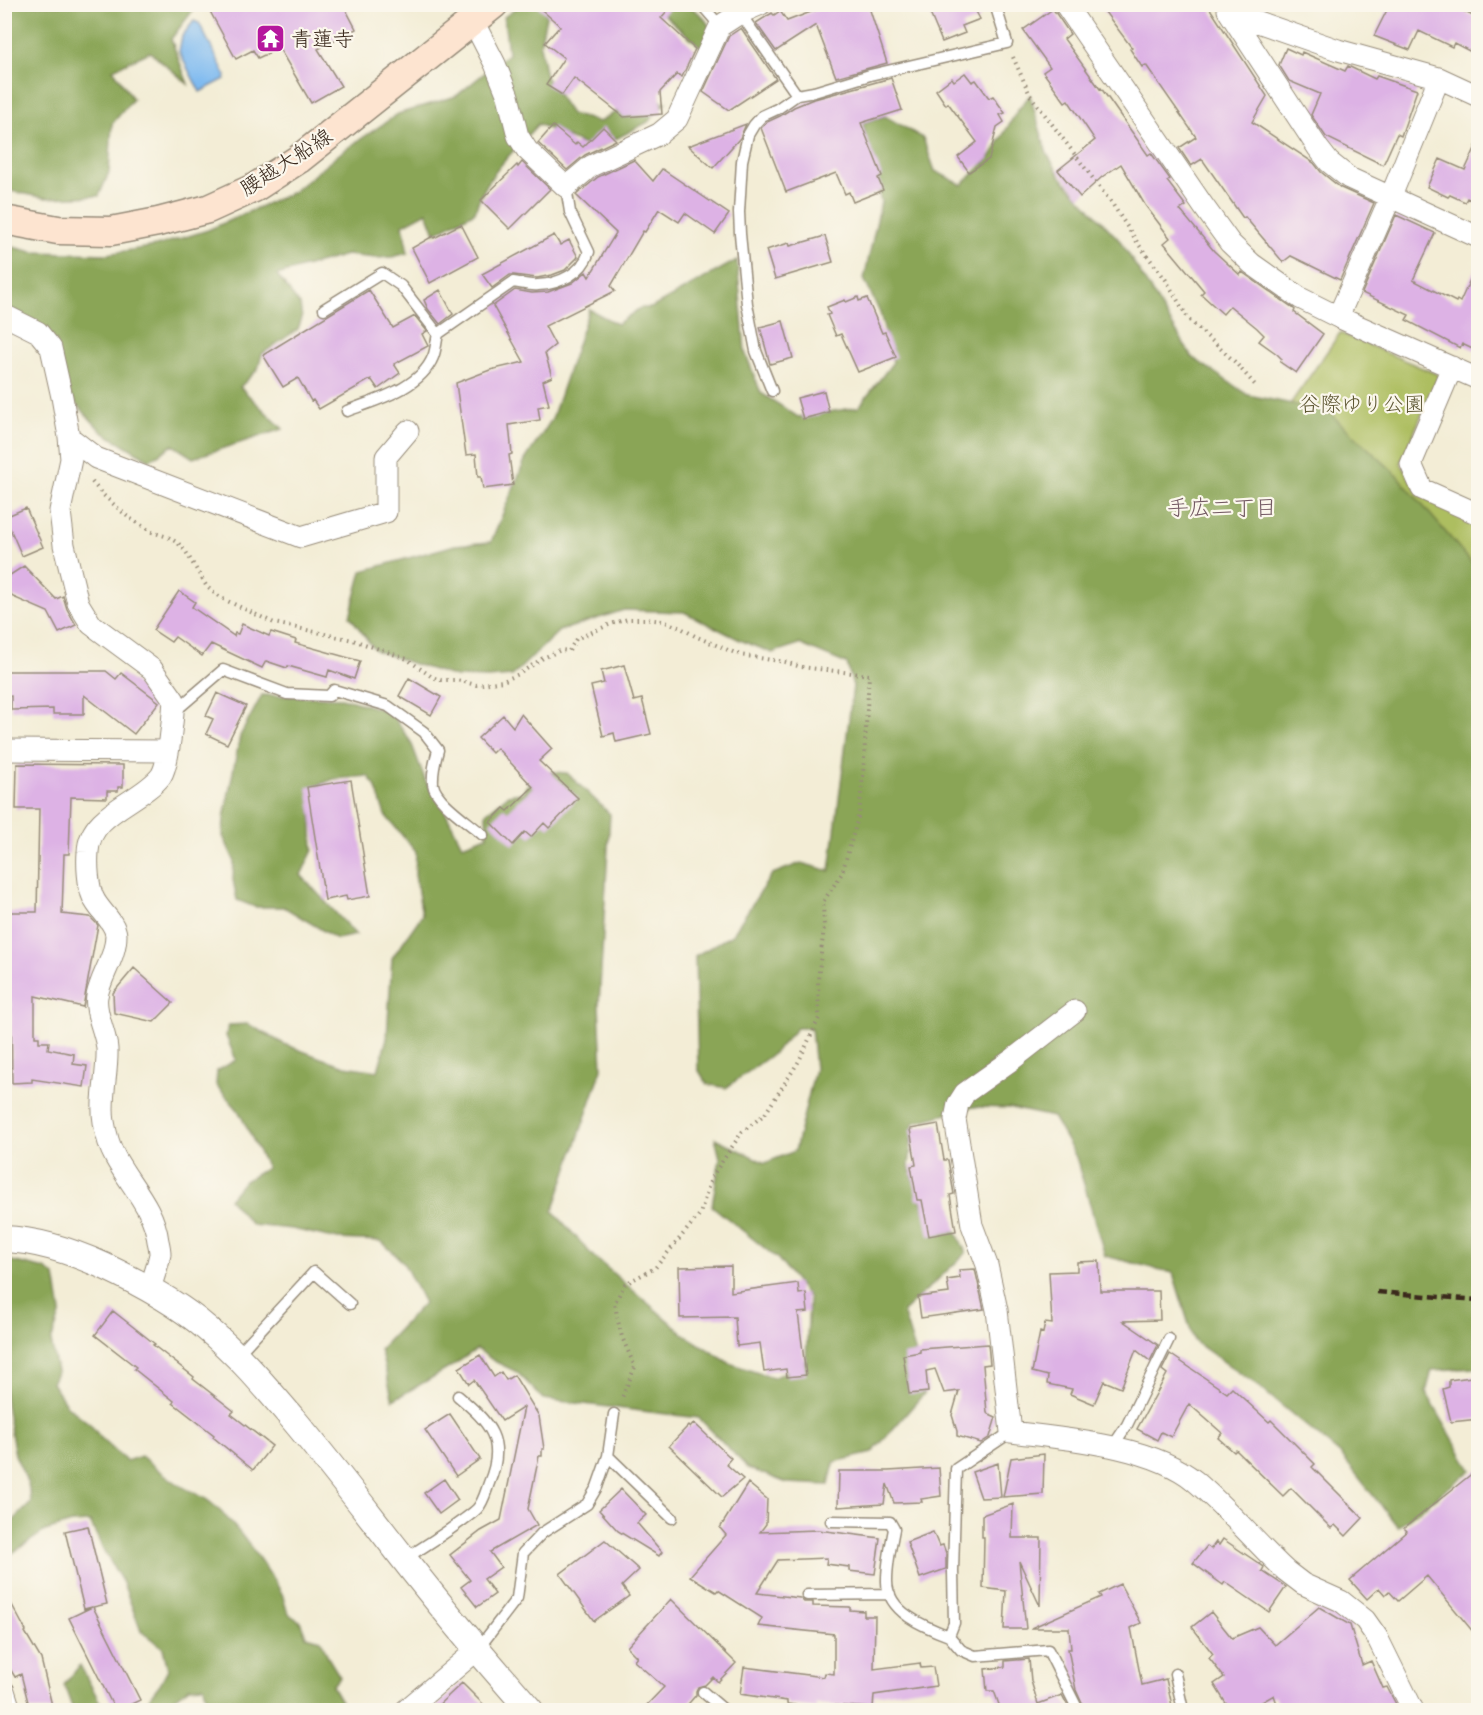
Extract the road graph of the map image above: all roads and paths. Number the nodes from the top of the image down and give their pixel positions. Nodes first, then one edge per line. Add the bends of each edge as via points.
1 (701, 4) edge
2 (761, 4) edge
3 (996, 4) edge
4 (1065, 4) edge
5 (1227, 8) edge
6 (484, 13) edge
7 (740, 13) junction
8 (720, 26) junction
9 (1007, 43) junction
10 (1440, 78) junction
11 (797, 95) junction
12 (1479, 96) edge
13 (566, 187) junction
14 (1390, 196) junction
15 (4, 220) edge
16 (1479, 237) edge
17 (324, 309) dead end
18 (4, 315) edge
19 (1338, 317) junction
20 (438, 334) junction
21 (1452, 367) junction
22 (1479, 379) edge
23 (1256, 386) dead end
24 (772, 391) dead end
25 (347, 411) dead end
26 (408, 431) dead end
27 (69, 437) junction
28 (71, 459) junction
29 (1479, 514) edge
30 (174, 712) junction
31 (4, 750) edge
32 (168, 751) junction
33 (483, 835) dead end
34 (1075, 1011) dead end
35 (4, 1239) edge
36 (150, 1290) junction
37 (350, 1304) dead end
38 (1169, 1339) dead end
39 (236, 1355) junction
40 (458, 1396) dead end
41 (614, 1414) joint
42 (1011, 1432) junction
43 (1113, 1446) junction
44 (608, 1456) junction
45 (672, 1518) dead end
46 (831, 1521) dead end
47 (404, 1559) junction
48 (890, 1594) junction
49 (807, 1595) dead end
50 (949, 1636) junction
51 (478, 1649) junction
52 (1175, 1674) dead end
53 (4, 1691) edge
54 (703, 1692) dead end
55 (10, 1710) edge
56 (406, 1710) edge
57 (530, 1710) edge
58 (724, 1710) edge
59 (1078, 1710) edge
60 (1183, 1710) edge
61 (1413, 1710) edge

1 - 8 lane
2 - 7 street
3 - 9 lane
4 - 19 street via 1230,243 1275,282
5 - 10 street via 1338,50
5 - 14 street via 1329,162 1349,178
6 - 13 street via 518,136 527,150
6 - 15 main road, 腰越大船線 via 298,159 254,188 208,209 111,231 58,230
7 - 8 street
7 - 11 lane
8 - 13 street via 677,119 659,134 591,166
9 - 11 lane
9 - 23 path via 1030,95 1113,205 1189,320
10 - 12 street
10 - 14 street
11 - 24 lane via 754,125 748,135 740,180 740,234 747,304 756,351
13 - 20 lane via 570,212 589,252 586,261 570,276 553,282 513,282
14 - 16 street
14 - 19 street
17 - 20 lane via 382,273 400,286
18 - 27 street via 38,332 51,348
19 - 21 street
20 - 25 lane via 425,371 399,391
21 - 22 street
21 - 29 street via 1411,464 1422,489
26 - 27 street via 386,457 386,512 301,537 96,458
27 - 28 street
28 - 30 street via 60,511 78,603 91,624 152,669 174,700
28 - 41 path via 128,516 178,543 207,587 219,597 274,623 353,639 392,653 441,680 476,685 503,681 543,658 561,650 569,651 576,639 628,619 663,621 740,656 869,675 859,814 842,873 823,902 819,1018 799,1061 765,1114 742,1132 711,1178 699,1214 655,1268 625,1284 615,1302 622,1337 635,1366
30 - 32 street
30 - 33 lane via 223,670 287,694 329,696 334,690 388,706 424,732 438,750 433,786 440,798
31 - 32 street
32 - 36 street via 162,775 102,823 90,838 88,851 92,895 116,933 97,997 107,1049 103,1118 114,1156 157,1229 160,1253
34 - 42 street via 965,1093 955,1119 972,1225 987,1265 997,1310
35 - 36 street via 51,1246 93,1261
36 - 39 street via 204,1326
37 - 39 lane via 314,1272
38 - 43 lane
39 - 47 street via 321,1452
40 - 47 lane via 489,1426 496,1443 494,1471 479,1508
41 - 44 lane
42 - 43 street
42 - 50 lane via 956,1468 954,1623
43 - 61 street via 1157,1459 1193,1480 1286,1571 1303,1584 1341,1601 1365,1620
44 - 45 lane
44 - 51 lane via 587,1504 542,1533 523,1553 517,1598
46 - 48 lane via 890,1522 894,1529 886,1582
47 - 51 street
48 - 49 lane
48 - 50 lane via 906,1615
50 - 59 lane via 961,1650 975,1656 1048,1650
51 - 56 street
51 - 57 street
52 - 60 lane
53 - 55 street
54 - 58 lane

